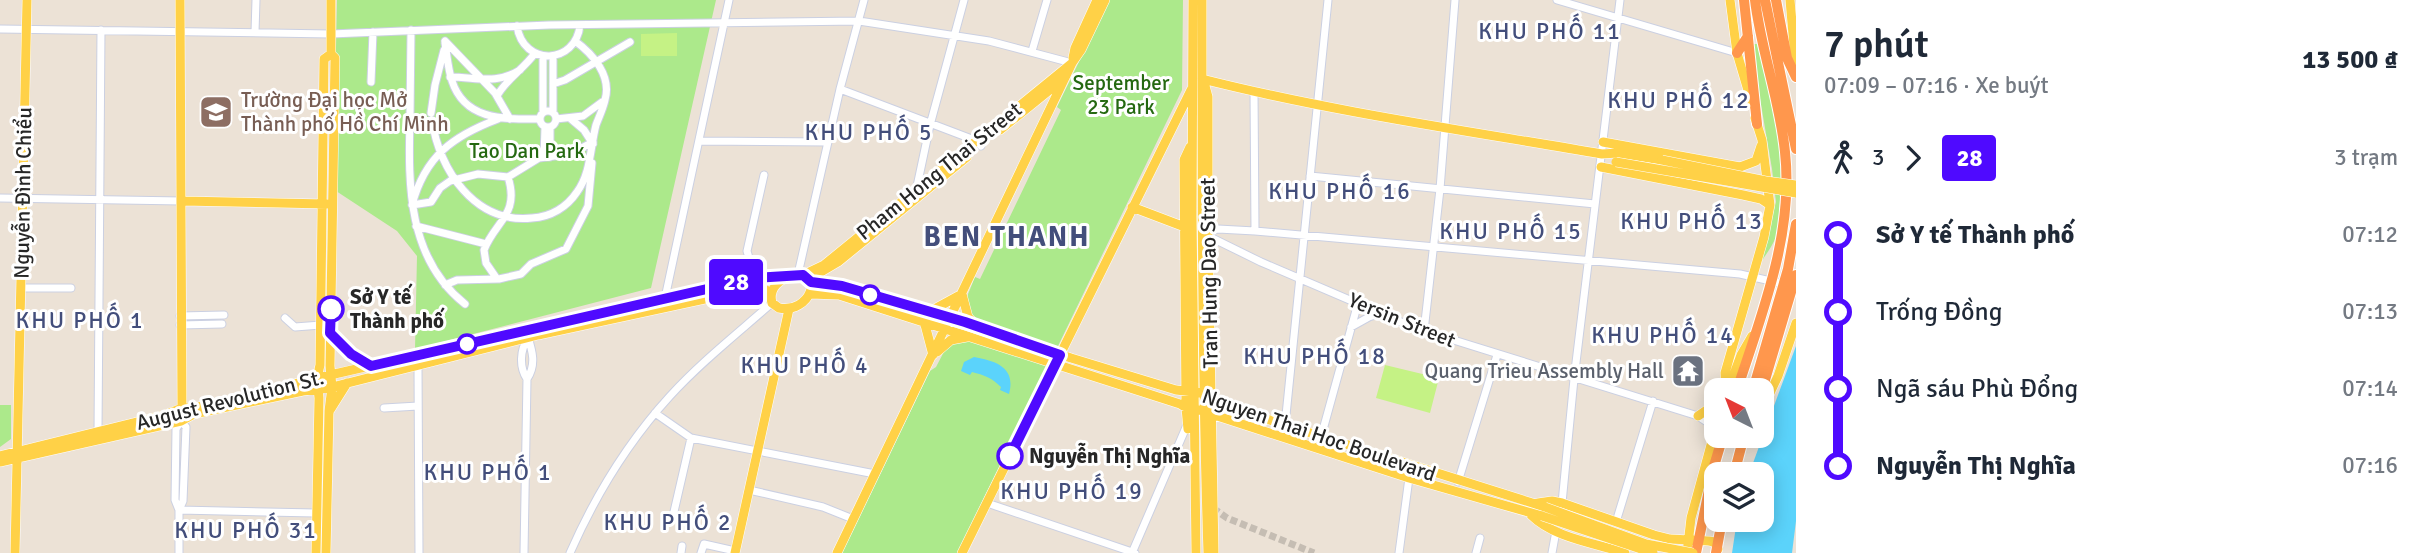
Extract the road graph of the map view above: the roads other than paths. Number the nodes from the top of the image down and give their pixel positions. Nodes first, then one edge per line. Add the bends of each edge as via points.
1 (27, 0) edge
2 (180, 0) edge
3 (256, 0) edge
4 (331, 0) edge
5 (729, 0) edge
6 (864, 0) edge
7 (964, 0) edge
8 (1047, 0) edge
9 (1097, 0) edge
10 (1105, 0) edge
11 (1193, 0) edge
12 (1202, 0) edge
13 (1328, 0) edge
14 (1455, 0) edge
15 (1557, 0) edge
16 (1620, 0) edge
17 (1730, 0) edge
18 (1744, 0) edge
19 (1755, 0) edge
20 (1768, 0) edge
21 (1778, 0) edge
22 (1790, 0) edge
23 (1618, 18) junction
24 (859, 21) junction
25 (724, 22) junction
26 (580, 25) junction
27 (517, 26) junction
28 (0, 29) edge
29 (26, 29) junction
30 (447, 29) junction
31 (101, 30) junction
32 (411, 30) junction
33 (180, 31) junction
34 (255, 32) junction
35 (373, 32) junction
36 (331, 34) junction
37 (954, 35) junction
38 (1748, 36) junction
39 (575, 41) junction
40 (445, 42) junction
41 (630, 42) dead end
42 (1032, 51) junction
43 (1737, 53) junction
44 (331, 54) junction
45 (539, 55) junction
46 (553, 56) junction
47 (596, 61) junction
48 (1072, 63) junction
49 (1796, 68) edge
50 (520, 70) junction
51 (1066, 76) junction
52 (1796, 76) edge
53 (480, 77) junction
54 (450, 78) junction
55 (1202, 79) junction
56 (372, 82) dead end
57 (553, 84) junction
58 (1192, 88) junction
59 (841, 89) junction
60 (1254, 91) junction
61 (497, 96) junction
62 (606, 100) junction
63 (1317, 103) junction
64 (1179, 115) junction
65 (541, 116) junction
66 (554, 116) junction
67 (498, 119) junction
68 (510, 119) junction
69 (571, 119) junction
70 (1192, 119) junction
71 (1796, 122) edge
72 (1757, 124) junction
73 (930, 125) junction
74 (547, 127) junction
75 (1445, 127) junction
76 (1762, 140) junction
77 (699, 141) junction
78 (593, 142) junction
79 (828, 142) junction
80 (1603, 142) junction
81 (979, 143) junction
82 (1796, 149) edge
83 (440, 153) junction
84 (1602, 154) junction
85 (547, 157) junction
86 (1617, 157) junction
87 (1601, 167) junction
88 (1734, 167) junction
89 (764, 175) dead end
90 (1310, 176) junction
91 (508, 177) junction
92 (454, 179) junction
93 (1796, 185) edge
94 (1440, 189) junction
95 (916, 191) junction
96 (1730, 192) junction
97 (1796, 193) edge
98 (0, 198) edge
99 (22, 198) junction
100 (99, 200) junction
101 (182, 201) junction
102 (324, 204) junction
103 (334, 204) junction
104 (1595, 204) junction
105 (412, 205) junction
106 (1770, 205) junction
107 (1132, 207) junction
108 (506, 217) junction
109 (1796, 224) edge
110 (416, 226) junction
111 (1199, 231) junction
112 (1255, 231) junction
113 (1303, 236) junction
114 (486, 244) junction
115 (1433, 247) junction
116 (1796, 251) edge
117 (838, 262) junction
118 (1589, 262) junction
119 (1197, 273) junction
120 (1796, 275) edge
121 (1298, 276) junction
122 (788, 277) junction
123 (805, 277) junction
124 (755, 278) junction
125 (1751, 278) junction
126 (497, 279) junction
127 (1771, 281) junction
128 (1784, 284) junction
129 (445, 285) junction
130 (842, 286) junction
131 (22, 288) junction
132 (71, 288) dead end
133 (810, 294) junction
134 (962, 294) junction
135 (665, 298) junction
136 (772, 298) junction
137 (1357, 303) junction
138 (465, 304) dead end
139 (789, 309) junction
140 (1382, 313) junction
141 (927, 316) junction
142 (285, 318) dead end
143 (951, 318) junction
144 (223, 320) dead end
145 (180, 321) junction
146 (1796, 323) edge
147 (321, 326) junction
148 (976, 326) junction
149 (1351, 327) junction
150 (946, 328) junction
151 (1198, 328) junction
152 (1757, 328) junction
153 (1424, 331) junction
154 (330, 333) junction
155 (527, 334) junction
156 (971, 336) junction
157 (933, 355) junction
158 (1497, 355) junction
159 (1058, 359) junction
160 (1198, 360) junction
161 (371, 366) junction
162 (418, 366) junction
163 (1725, 373) junction
164 (332, 375) junction
165 (317, 378) junction
166 (1723, 378) edge
167 (1726, 378) edge
168 (1732, 378) edge
169 (1741, 378) edge
170 (1757, 378) edge
171 (1766, 378) edge
172 (1187, 379) junction
173 (1574, 379) junction
174 (347, 383) junction
175 (1774, 384) edge
176 (332, 387) junction
177 (317, 390) junction
178 (1176, 390) junction
179 (1199, 393) junction
180 (1653, 401) junction
181 (418, 406) junction
182 (182, 408) junction
183 (384, 408) dead end
184 (329, 411) junction
185 (1198, 411) junction
186 (1704, 412) edge
187 (655, 413) junction
188 (1698, 416) junction
189 (1704, 420) edge
190 (181, 421) junction
191 (1188, 421) junction
192 (1285, 425) junction
193 (98, 435) junction
194 (1321, 437) junction
195 (691, 438) junction
196 (1317, 447) junction
197 (1712, 448) edge
198 (1716, 448) edge
199 (758, 452) junction
200 (19, 455) junction
201 (1173, 455) junction
202 (0, 456) edge
203 (1192, 456) junction
204 (0, 463) edge
205 (876, 474) junction
206 (1409, 478) junction
207 (1458, 482) junction
208 (749, 490) junction
209 (987, 503) junction
210 (1562, 503) junction
211 (1542, 509) junction
212 (179, 510) junction
213 (321, 513) junction
214 (1530, 513) junction
215 (1210, 515) junction
216 (673, 516) dead end
217 (1691, 518) junction
218 (853, 519) junction
219 (1616, 522) junction
220 (1193, 524) junction
221 (1556, 531) junction
222 (1717, 532) edge
223 (1719, 532) edge
224 (1654, 535) junction
225 (1696, 537) junction
226 (1480, 538) dead end
227 (1670, 539) junction
228 (1718, 551) edge
229 (735, 552) edge
230 (15, 553) edge
231 (179, 553) edge
232 (316, 553) edge
233 (326, 553) edge
234 (419, 553) edge
235 (523, 553) edge
236 (570, 553) edge
237 (701, 553) edge
238 (837, 553) edge
239 (962, 553) edge
240 (1133, 553) edge
241 (1191, 553) edge
242 (1196, 553) edge
243 (1208, 553) edge
244 (1214, 553) edge
245 (1399, 553) edge
246 (1476, 553) edge
247 (1552, 553) edge
248 (1625, 553) edge
249 (1651, 553) edge
250 (1686, 553) edge
251 (1695, 553) edge

1 - 29 main road, Nguyễn Đình Chiểu
2 - 33 main road
3 - 34 street
4 - 36 main road
5 - 25 street
6 - 24 street
7 - 37 street
8 - 42 street
9 - 48 main road
10 - 48 main road
11 - 58 main road, Tran Hung Dao Street
12 - 55 main road, Tran Hung Dao Street
13 - 63 street
14 - 75 street
15 - 23 street
16 - 23 street
17 - 43 main road
18 - 38 highway
19 - 127 highway via 1787,172 1786,218
20 - 71 highway
20 - 82 highway
21 - 52 highway via 1787,58
22 - 49 main road
23 - 43 street
23 - 80 street
24 - 25 street
24 - 37 street
24 - 59 street
25 - 26 street
25 - 77 street
26 - 27 street
26 - 39 street
27 - 30 street
27 - 45 street via 522,41
28 - 29 street
29 - 31 street
29 - 99 main road, Nguyễn Đình Chiểu
30 - 32 street
30 - 40 street
31 - 33 street
31 - 100 street
32 - 35 street
32 - 105 street
33 - 34 street
33 - 101 main road
34 - 36 street
35 - 36 street
35 - 56 street
36 - 44 main road
37 - 42 street
37 - 73 street
38 - 43 highway
38 - 72 highway
39 - 46 street
39 - 47 street
40 - 53 street
40 - 54 street
40 - 83 street via 432,116
41 - 47 street
42 - 48 street
43 - 72 main road
44 - 102 main road via 324,59
44 - 103 main road via 335,58
45 - 46 street
45 - 50 street
45 - 65 street
46 - 57 street
47 - 57 street
47 - 62 street via 605,80
48 - 51 main road
48 - 81 main road, Pham Hong Thai Street
50 - 53 street via 500,80
50 - 61 street
51 - 81 main road, Pham Hong Thai Street
51 - 134 main road
53 - 54 street
53 - 61 street
54 - 67 street via 466,102
55 - 60 main road
55 - 111 main road, Tran Hung Dao Street
57 - 66 street
58 - 64 main road
58 - 70 main road, Tran Hung Dao Street
59 - 73 street
59 - 79 street
60 - 63 main road
60 - 112 street
61 - 68 street
62 - 69 street
62 - 78 street
63 - 75 main road
63 - 90 street
64 - 70 main road
64 - 107 main road
65 - 66 street
65 - 68 street
65 - 74 street
66 - 69 street
66 - 74 street
67 - 68 street
67 - 83 street via 464,133
69 - 78 street
70 - 111 main road, Tran Hung Dao Street via 1192,142 1184,160
72 - 76 main road
73 - 81 street
73 - 95 street
74 - 85 street
75 - 84 main road
75 - 94 street
76 - 88 main road via 1756,161
76 - 106 main road
77 - 79 street
77 - 135 street
78 - 85 street via 570,154
78 - 108 street via 584,180 569,202 541,217
78 - 126 street via 590,196 571,243 521,274
79 - 123 street
80 - 84 street
80 - 88 main road
81 - 95 main road, Pham Hong Thai Street
81 - 117 main road, Pham Hong Thai Street
83 - 92 street
83 - 105 street via 427,169
84 - 86 main road
84 - 87 street
85 - 91 street via 531,161
86 - 93 main road, bridge
86 - 97 main road, bridge
87 - 96 main road
87 - 104 street
88 - 96 main road
89 - 124 street via 747,251
90 - 94 street
90 - 113 street
91 - 92 street via 485,174
91 - 108 street via 512,195
92 - 105 street via 443,185 431,202
92 - 108 street via 478,204
94 - 104 street
94 - 115 street
95 - 123 main road, Pham Hong Thai Street
96 - 106 main road
98 - 99 street
99 - 100 street
99 - 131 main road, Nguyễn Đình Chiểu
100 - 101 street
100 - 193 street
101 - 102 main road
101 - 145 main road
102 - 103 main road
102 - 147 main road
103 - 154 main road
104 - 118 street
105 - 110 street
106 - 125 main road
107 - 111 main road, Yersin Street
107 - 159 main road
108 - 114 street
109 - 128 highway
110 - 114 street
110 - 129 street via 426,255
111 - 112 street
111 - 119 main road, Tran Hung Dao Street
111 - 119 main road, Tran Hung Dao Street
111 - 121 street, Yersin Street
112 - 113 street
113 - 115 street
113 - 121 street
114 - 126 street via 484,259
115 - 118 street
115 - 153 street
116 - 128 highway
117 - 123 main road, Pham Hong Thai Street
117 - 130 main road
118 - 125 street
118 - 173 street
119 - 151 main road, Tran Hung Dao Street
119 - 151 main road, Tran Hung Dao Street
120 - 171 highway
121 - 137 street, Yersin Street
121 - 192 street
122 - 123 main road
122 - 124 main road, August Revolution St.
122 - 136 main road via 778,283
123 - 130 main road
123 - 133 main road
124 - 135 main road, August Revolution St.
125 - 127 street
125 - 163 main road
126 - 129 street via 457,280
127 - 128 street
127 - 152 highway
128 - 170 highway
129 - 138 street
130 - 141 main road
131 - 132 street
131 - 200 main road, Nguyễn Đình Chiểu
133 - 139 main road
133 - 141 main road via 839,295
134 - 141 main road
134 - 143 main road
134 - 148 main road via 968,317
135 - 155 main road, August Revolution St.
136 - 139 main road via 779,308
136 - 155 main road, August Revolution St. via 763,288 751,289
136 - 187 street
137 - 140 street, Yersin Street
137 - 149 street
139 - 199 main road
140 - 149 street
140 - 153 street, Yersin Street
141 - 143 main road
141 - 150 main road
141 - 157 main road
142 - 147 street via 295,327
143 - 148 main road
143 - 150 main road
144 - 145 street
145 - 182 main road
146 - 175 main road
147 - 165 main road
148 - 159 main road
149 - 194 street
150 - 156 main road
150 - 157 main road
151 - 160 main road, Tran Hung Dao Street
151 - 160 main road, Tran Hung Dao Street
152 - 168 main road
152 - 169 highway
153 - 158 street, Yersin Street
154 - 161 main road
154 - 164 main road
155 - 161 main road, August Revolution St.
155 - 162 main road, August Revolution St.
155 - 235 street via 533,371 527,379
156 - 157 main road via 951,340
156 - 159 main road
157 - 205 main road
158 - 173 street, Yersin Street
158 - 207 street
159 - 178 main road, Nguyen Thai Hoc Boulevard
159 - 185 main road, Nguyen Thai Hoc Boulevard
159 - 209 main road
160 - 172 main road, Tran Hung Dao Street
160 - 179 main road, Tran Hung Dao Street
161 - 164 main road, August Revolution St.
162 - 174 main road, August Revolution St.
162 - 181 street
163 - 166 main road
163 - 167 main road
164 - 165 main road, August Revolution St.
164 - 176 main road
165 - 177 main road
165 - 182 main road, August Revolution St.
172 - 178 main road
172 - 179 main road, Tran Hung Dao Street
173 - 180 street, Yersin Street
173 - 210 street
174 - 176 main road, August Revolution St.
174 - 184 main road
176 - 177 main road, August Revolution St.
176 - 184 main road
177 - 190 main road, August Revolution St. via 194,414
177 - 213 main road
178 - 179 main road, Nguyen Thai Hoc Boulevard
179 - 185 main road, Tran Hung Dao Street
179 - 185 main road, Tran Hung Dao Street
179 - 192 main road, Nguyen Thai Hoc Boulevard
180 - 188 street, Yersin Street
180 - 219 street
181 - 183 street
181 - 234 street
182 - 190 main road
182 - 193 main road, August Revolution St.
184 - 213 main road
185 - 191 main road, Tran Hung Dao Street
185 - 196 main road, Nguyen Thai Hoc Boulevard
185 - 203 main road, Tran Hung Dao Street
185 - 215 main road, Tran Hung Dao Street via 1208,464
186 - 188 main road
187 - 195 street
187 - 236 street via 610,475
188 - 189 street, Yersin Street
190 - 193 main road, August Revolution St.
190 - 212 street via 186,427
191 - 201 street
191 - 203 main road, Tran Hung Dao Street
192 - 194 main road, Nguyen Thai Hoc Boulevard
193 - 200 main road, August Revolution St.
194 - 196 main road
194 - 207 main road, Nguyen Thai Hoc Boulevard
195 - 199 street
195 - 216 street
196 - 206 main road, Nguyen Thai Hoc Boulevard
197 - 217 main road
198 - 225 highway
199 - 205 street
199 - 208 main road
200 - 202 main road, August Revolution St.
200 - 204 main road, August Revolution St.
200 - 230 main road, Nguyễn Đình Chiểu
201 - 203 street
201 - 240 street
203 - 220 main road, Tran Hung Dao Street
205 - 218 main road
206 - 214 main road, Nguyen Thai Hoc Boulevard
206 - 245 street
207 - 211 main road, Nguyen Thai Hoc Boulevard
208 - 218 street
208 - 229 main road
209 - 239 main road
209 - 240 street
210 - 211 main road, Nguyen Thai Hoc Boulevard via 1552,501
210 - 219 main road, Nguyen Thai Hoc Boulevard
211 - 214 main road, Nguyen Thai Hoc Boulevard
211 - 249 main road, bridge
211 - 251 main road, bridge via 1646,544
212 - 213 street
212 - 231 street
213 - 232 main road
213 - 233 main road
214 - 221 main road, Nguyen Thai Hoc Boulevard
215 - 243 main road, Tran Hung Dao Street
215 - 244 main road, Tran Hung Dao Street
217 - 225 main road
217 - 227 main road
218 - 238 main road
219 - 224 main road, Nguyen Thai Hoc Boulevard
220 - 241 main road, Tran Hung Dao Street
220 - 242 main road, Tran Hung Dao Street
221 - 247 street
221 - 248 main road, Nguyen Thai Hoc Boulevard
222 - 225 highway
223 - 228 highway
224 - 227 main road, Nguyen Thai Hoc Boulevard
224 - 249 main road
225 - 227 main road, Nguyen Thai Hoc Boulevard
225 - 228 main road, Nguyen Thai Hoc Boulevard via 1714,542
225 - 250 main road
225 - 251 highway
226 - 246 street
229 - 237 street via 704,544

